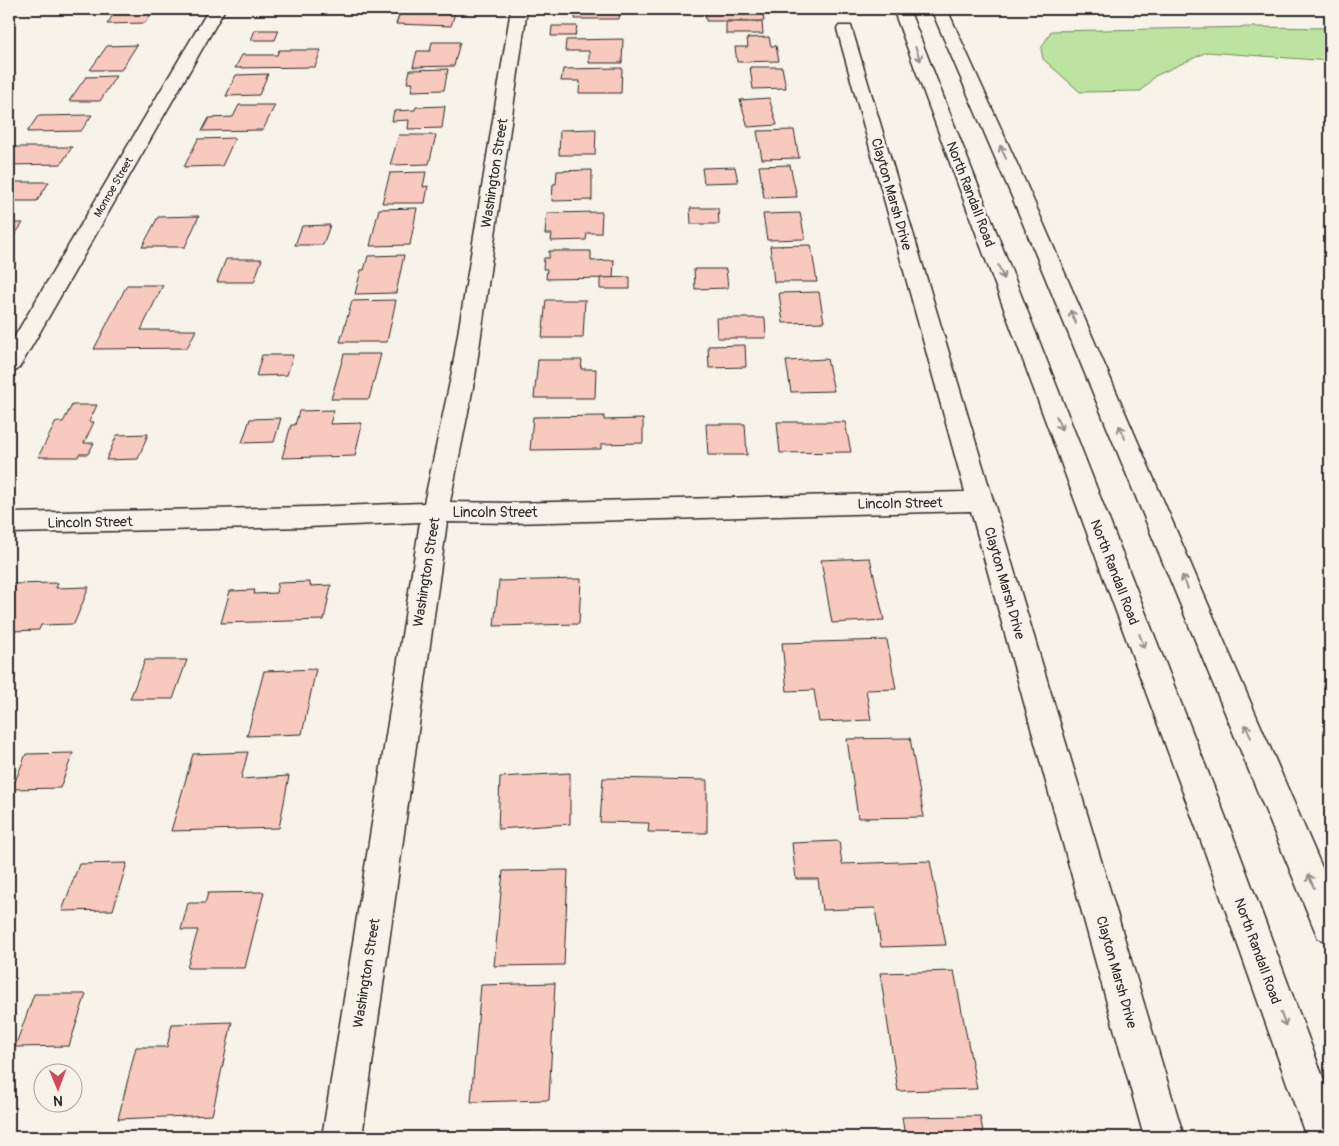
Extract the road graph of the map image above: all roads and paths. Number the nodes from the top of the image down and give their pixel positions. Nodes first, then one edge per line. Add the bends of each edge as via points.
1 (217, 9) edge
2 (519, 9) edge
3 (901, 9) edge
4 (939, 9) edge
5 (845, 29) dead end
6 (9, 365) edge
7 (981, 501) junction
8 (435, 512) junction
9 (9, 523) edge
10 (1330, 926) edge
11 (342, 1137) edge
12 (1164, 1137) edge
13 (1326, 1137) edge

1 - 6 street, Monroe Street
2 - 8 street, Washington Street via 463,377
3 -> 13 street, North Randall Road via 1221,851
10 -> 4 street via 1022,197
5 - 7 street, Clayton Marsh Drive
7 - 8 street, Lincoln Street via 512,513
7 - 12 street, Clayton Marsh Drive
8 - 9 street, Lincoln Street
8 - 11 street, Washington Street

